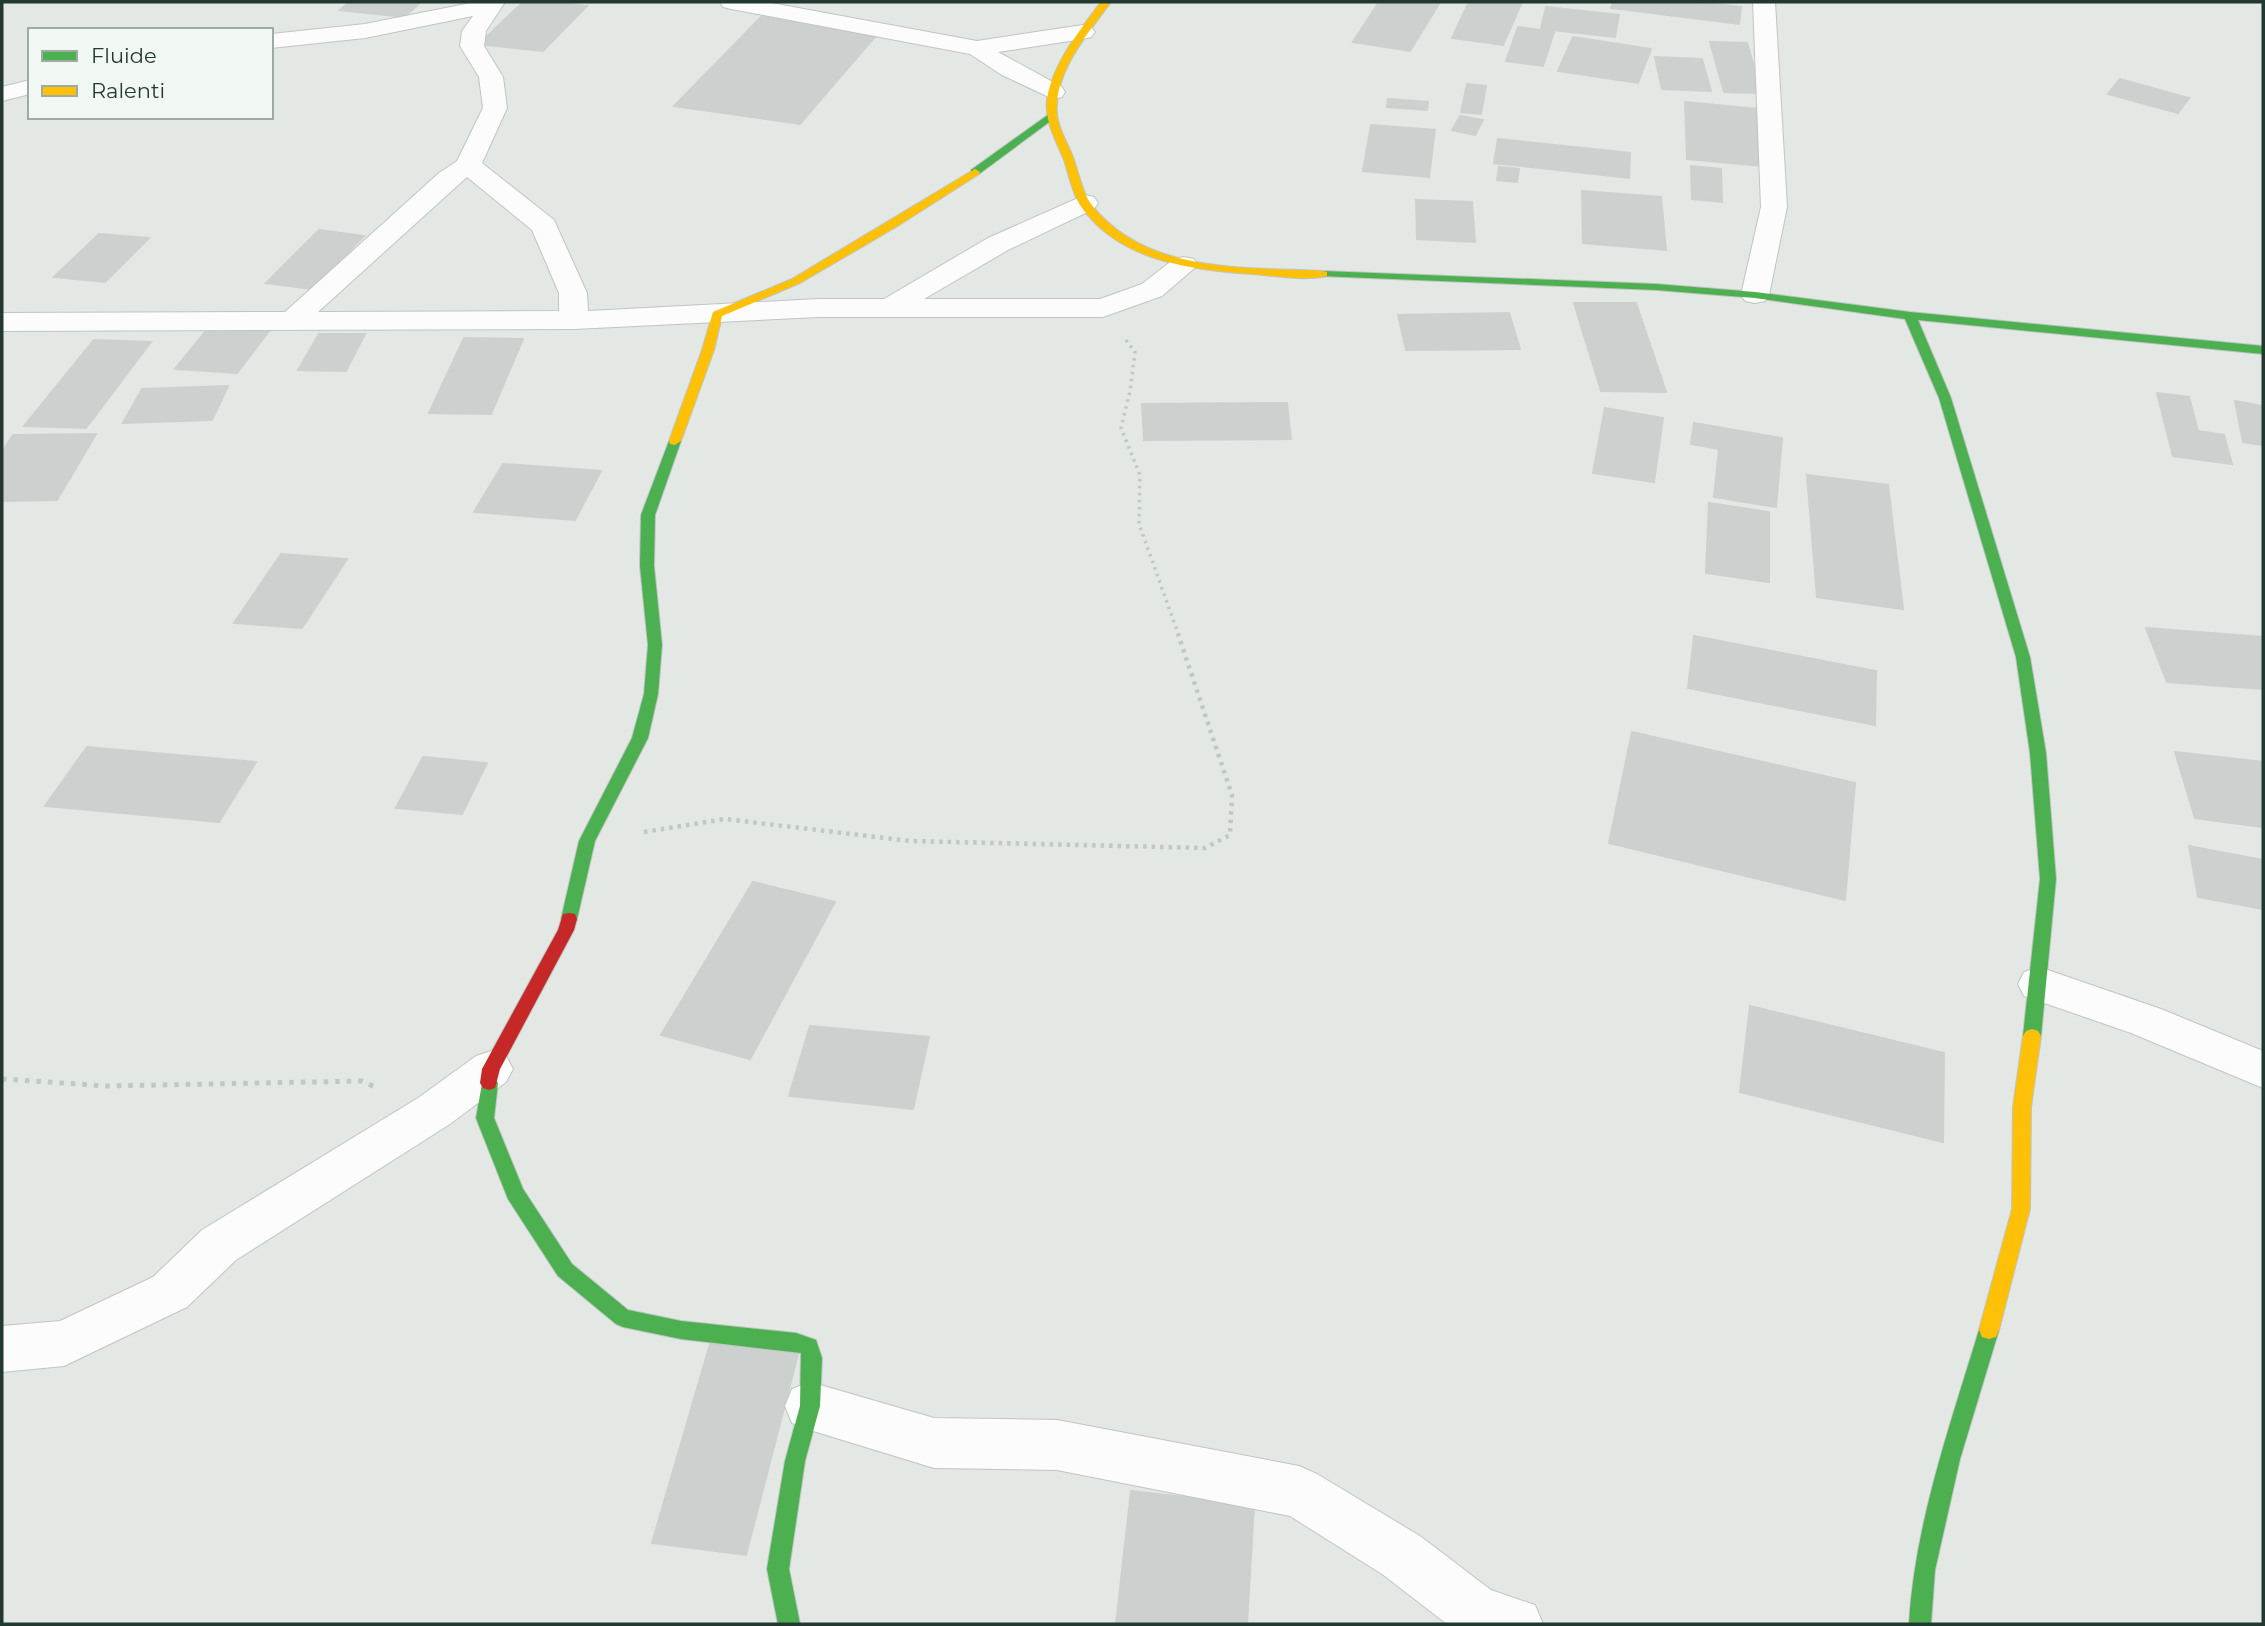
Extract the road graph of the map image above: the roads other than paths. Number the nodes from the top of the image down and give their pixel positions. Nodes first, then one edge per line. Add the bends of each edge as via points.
1 (731, 2) edge
2 (1106, 2) edge
3 (1764, 2) edge
4 (494, 3) edge
5 (1083, 32) junction
6 (273, 41) edge
7 (978, 48) junction
8 (28, 88) edge
9 (2, 94) edge
10 (1053, 104) junction
11 (468, 165) junction
12 (1085, 203) junction
13 (1184, 265) junction
14 (1755, 295) junction
15 (887, 310) junction
16 (717, 314) junction
17 (1910, 317) junction
18 (574, 320) junction
19 (2, 322) edge
20 (290, 323) junction
21 (2263, 350) edge
22 (2039, 984) junction
23 (491, 1069) junction
24 (2263, 1070) edge
25 (2, 1349) edge
26 (810, 1406) junction
27 (1487, 1620) edge
28 (789, 1624) edge
29 (1920, 1624) edge

1 - 7 street
2 - 5 street
3 - 14 street via 1774,207
4 - 6 street via 365,31
4 - 11 street via 474,32 472,46 491,77 495,108
5 - 7 street
5 - 10 street
7 - 10 street
8 - 9 street
10 - 12 street
10 - 16 street via 972,174 892,225 796,281
11 - 18 street via 544,226 573,293
11 - 20 street
12 - 13 street via 1106,227 1145,251
12 - 15 street via 998,244
13 - 14 street
13 - 15 street via 1152,290 1103,308
14 - 17 street
15 - 16 street via 818,308
16 - 18 street
16 - 23 street via 648,515 647,566 655,645 651,694 640,738 587,841 566,930
17 - 21 street
17 - 22 street via 1945,398 2022,657 2038,753 2048,879
18 - 20 street
19 - 20 street
22 - 24 street via 2146,1021
22 - 29 street via 2022,1107 2021,1209 1950,1459 1924,1570
23 - 25 street via 434,1111 219,1245 170,1292 64,1343
23 - 26 street via 485,1118 515,1193 565,1270 623,1318 808,1347 812,1358
26 - 27 street via 934,1443 1057,1445 1299,1492 1401,1555
26 - 28 street via 795,1461 778,1569

